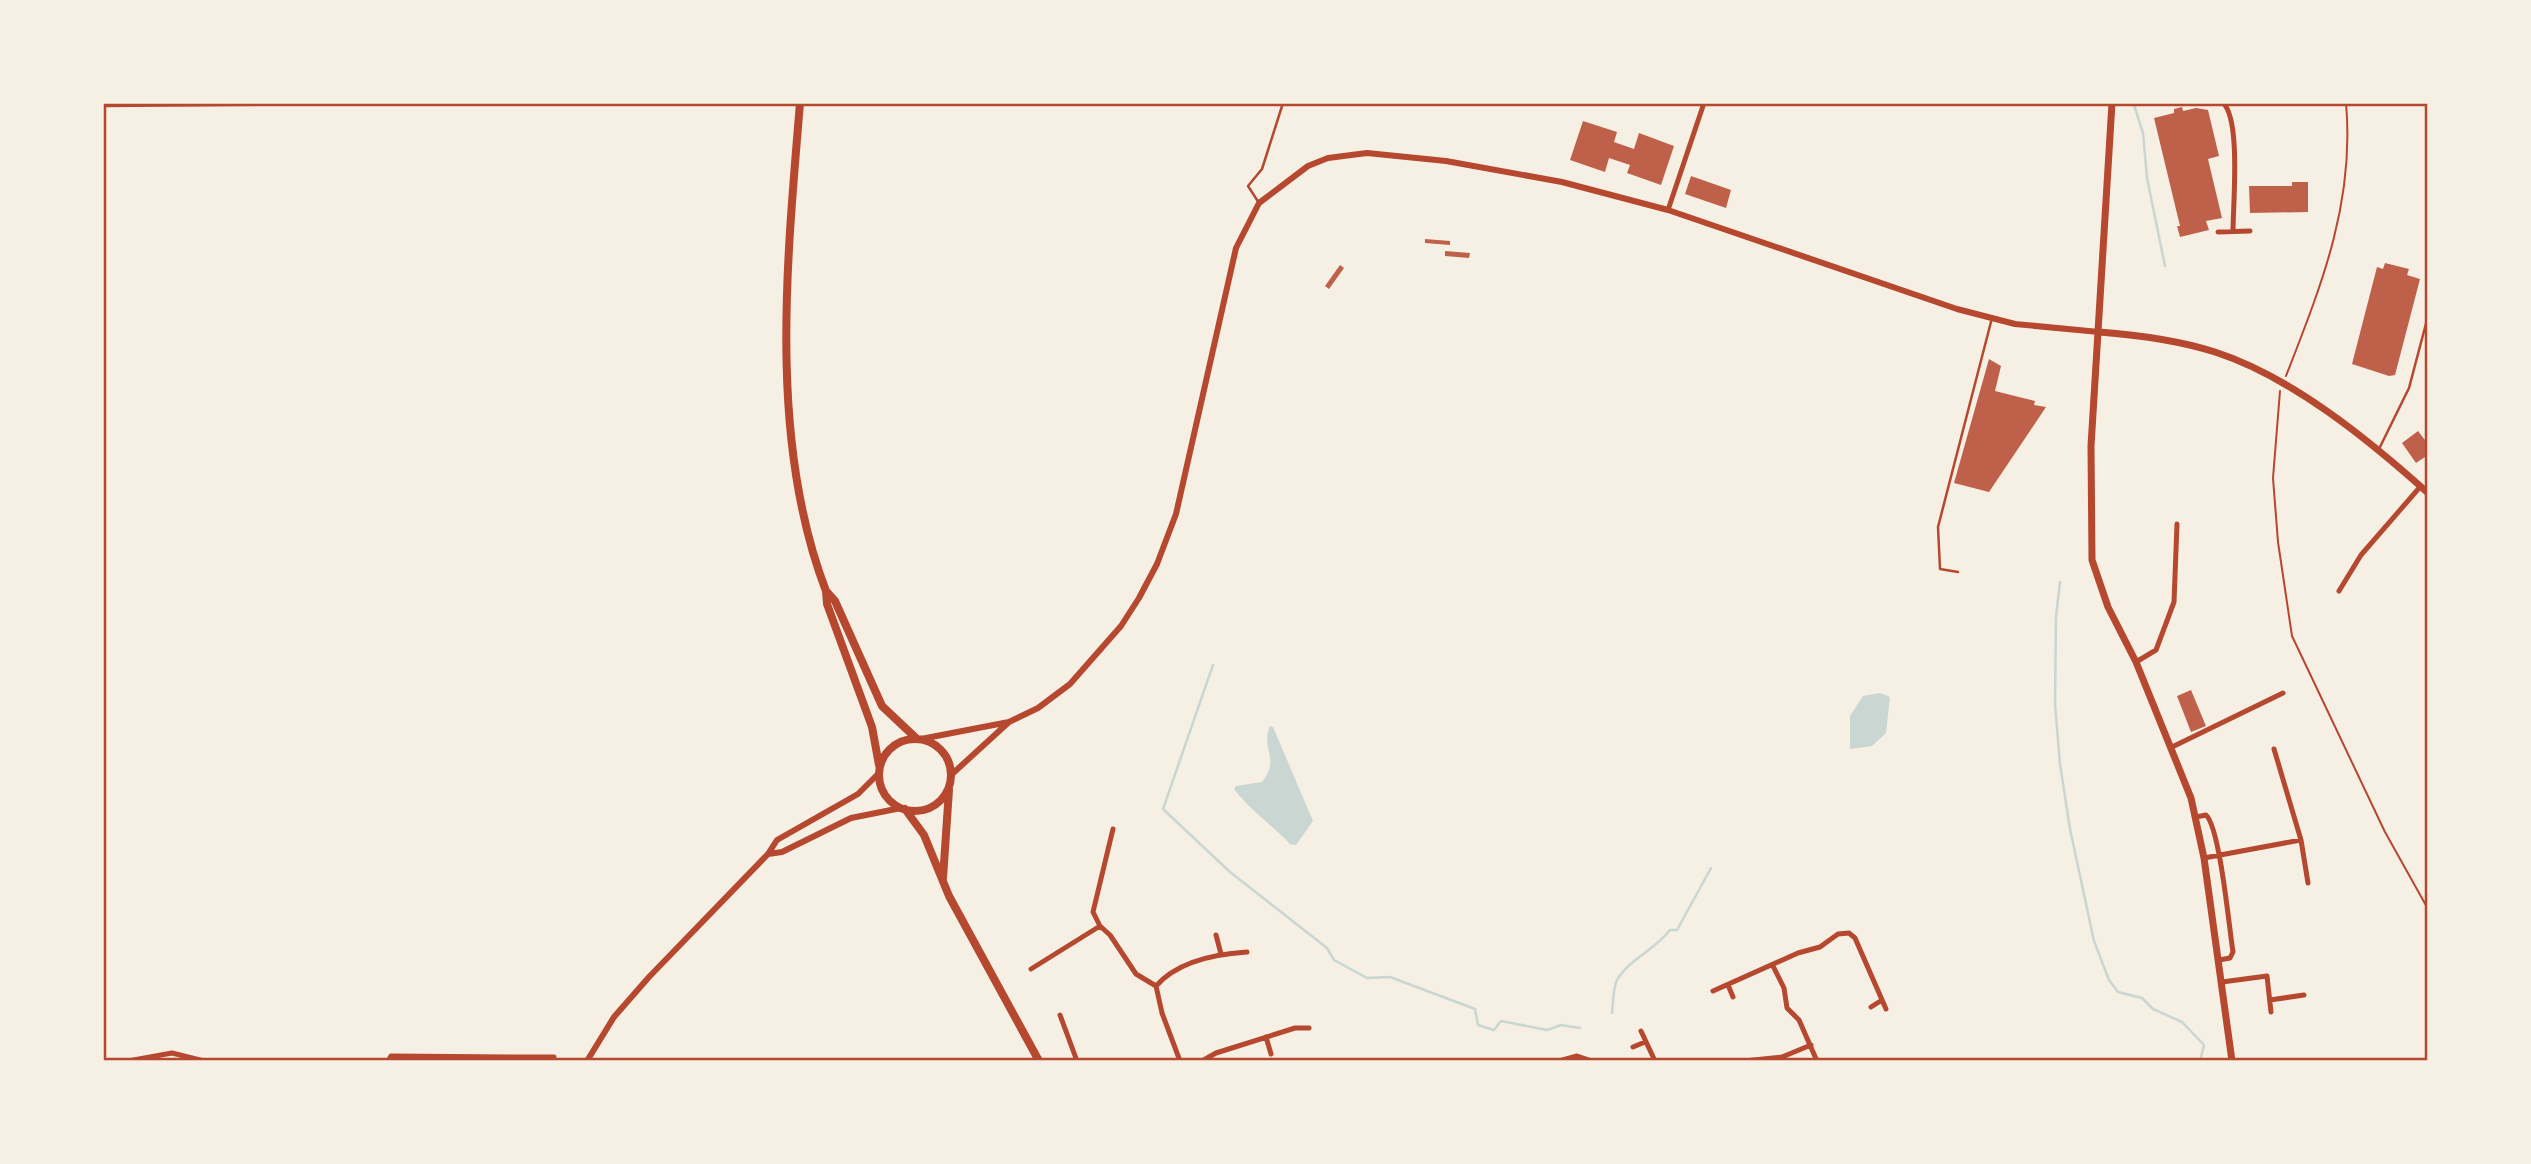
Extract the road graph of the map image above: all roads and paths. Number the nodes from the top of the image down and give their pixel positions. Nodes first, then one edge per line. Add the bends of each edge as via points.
1 (450, 103) edge
2 (800, 103) edge
3 (1283, 103) edge
4 (1704, 103) edge
5 (2112, 103) edge
6 (2223, 103) edge
7 (2346, 103) edge
8 (103, 106) edge
9 (1259, 203) junction
10 (1668, 210) junction
11 (2233, 231) junction
12 (2250, 231) dead end
13 (2218, 232) dead end
14 (2428, 316) edge
15 (1992, 318) junction
16 (2099, 332) junction
17 (2379, 450) junction
18 (2420, 487) junction
19 (2428, 494) edge
20 (2177, 524) dead end
21 (1958, 572) dead end
22 (826, 591) junction
23 (2339, 591) dead end
24 (2136, 663) junction
25 (2283, 693) dead end
26 (1009, 722) junction
27 (919, 739) junction
28 (2172, 747) junction
29 (2274, 749) dead end
30 (879, 770) junction
31 (950, 778) junction
32 (903, 809) junction
33 (2196, 817) junction
34 (1113, 829) dead end
35 (2301, 840) junction
36 (768, 854) junction
37 (2219, 855) junction
38 (2204, 858) junction
39 (943, 878) junction
40 (2308, 883) dead end
41 (2428, 909) edge
42 (1100, 926) junction
43 (1216, 935) dead end
44 (1247, 952) dead end
45 (1221, 954) junction
46 (2219, 960) junction
47 (1773, 965) junction
48 (1031, 970) dead end
49 (2222, 982) junction
50 (1728, 985) junction
51 (1156, 986) junction
52 (1713, 991) dead end
53 (2304, 995) dead end
54 (1733, 997) dead end
55 (1882, 1000) junction
56 (2270, 1000) junction
57 (1871, 1007) dead end
58 (1886, 1009) dead end
59 (2272, 1012) dead end
60 (1060, 1015) dead end
61 (1309, 1028) dead end
62 (1641, 1031) dead end
63 (1266, 1037) junction
64 (1645, 1042) junction
65 (1811, 1045) junction
66 (1633, 1048) dead end
67 (1271, 1054) dead end
68 (554, 1057) dead end
69 (1178, 1058) edge
70 (520, 1059) edge
71 (128, 1061) edge
72 (204, 1061) edge
73 (263, 1061) edge
74 (289, 1061) edge
75 (388, 1061) edge
76 (587, 1061) edge
77 (1040, 1061) edge
78 (1077, 1061) edge
79 (1167, 1061) edge
80 (1202, 1061) edge
81 (1559, 1061) edge
82 (1592, 1061) edge
83 (1655, 1061) edge
84 (1744, 1061) edge
85 (1817, 1061) edge
86 (2232, 1061) edge

1 - 8 lane
2 - 22 main road via 789,242 791,436 807,528
3 - 9 lane via 1262,169 1248,186
4 - 10 street
5 - 16 main road
6 - 11 street via 2233,125
7 - 41 path via 2345,179 2331,257 2279,394 2273,478 2278,542 2292,636 2385,832
9 - 10 street via 1308,166 1328,158 1367,153 1562,181
9 - 26 street via 1236,247 1227,277 1176,514 1157,564 1121,626 1070,684
10 - 15 street
11 - 12 street
11 - 13 street
14 - 17 lane via 2409,388
15 - 16 street
15 - 21 lane via 1938,527 1940,569
16 - 17 main road via 2218,353 2265,374
16 - 24 main road via 2091,446 2092,560 2108,607
17 - 18 main road
18 - 19 main road
18 - 23 street via 2361,555
20 - 24 street via 2174,602 2159,646
22 - 27 main road via 835,601 882,706
22 - 30 main road via 872,727
24 - 28 main road
25 - 28 street
26 - 27 street
26 - 31 street
27 - 30 main road via 894,745
27 - 31 main road via 940,749 948,761
28 - 33 main road
29 - 35 street
30 - 32 main road via 885,795
30 - 36 street via 858,794 777,840
31 - 32 main road via 944,795 934,805
31 - 39 main road
32 - 36 street via 851,818 782,852
32 - 39 main road via 924,835
33 - 37 street via 2211,819
33 - 38 main road
34 - 42 street via 1093,912
35 - 37 street
35 - 40 street
36 - 76 street via 614,1017
37 - 38 street
37 - 46 street via 2233,952 2230,958
38 - 46 main road
39 - 77 main road
42 - 48 street
42 - 51 street via 1136,974
43 - 45 street
44 - 45 street
45 - 51 street via 1193,961
46 - 49 main road
47 - 50 street
47 - 55 street via 1849,933
47 - 65 street via 1787,1008 1799,1020
49 - 56 street via 2267,976
49 - 86 main road
50 - 52 street
50 - 54 street
51 - 69 street
53 - 56 street
55 - 57 street
55 - 58 street
56 - 59 street
60 - 78 street
61 - 63 street
62 - 64 street
63 - 67 street
63 - 80 street
64 - 66 street
64 - 83 street
65 - 84 street via 1782,1057
65 - 85 street
68 - 70 street
69 - 79 street
70 - 75 street via 391,1056
71 - 72 street via 172,1053
73 - 74 street
81 - 82 street via 1577,1056

